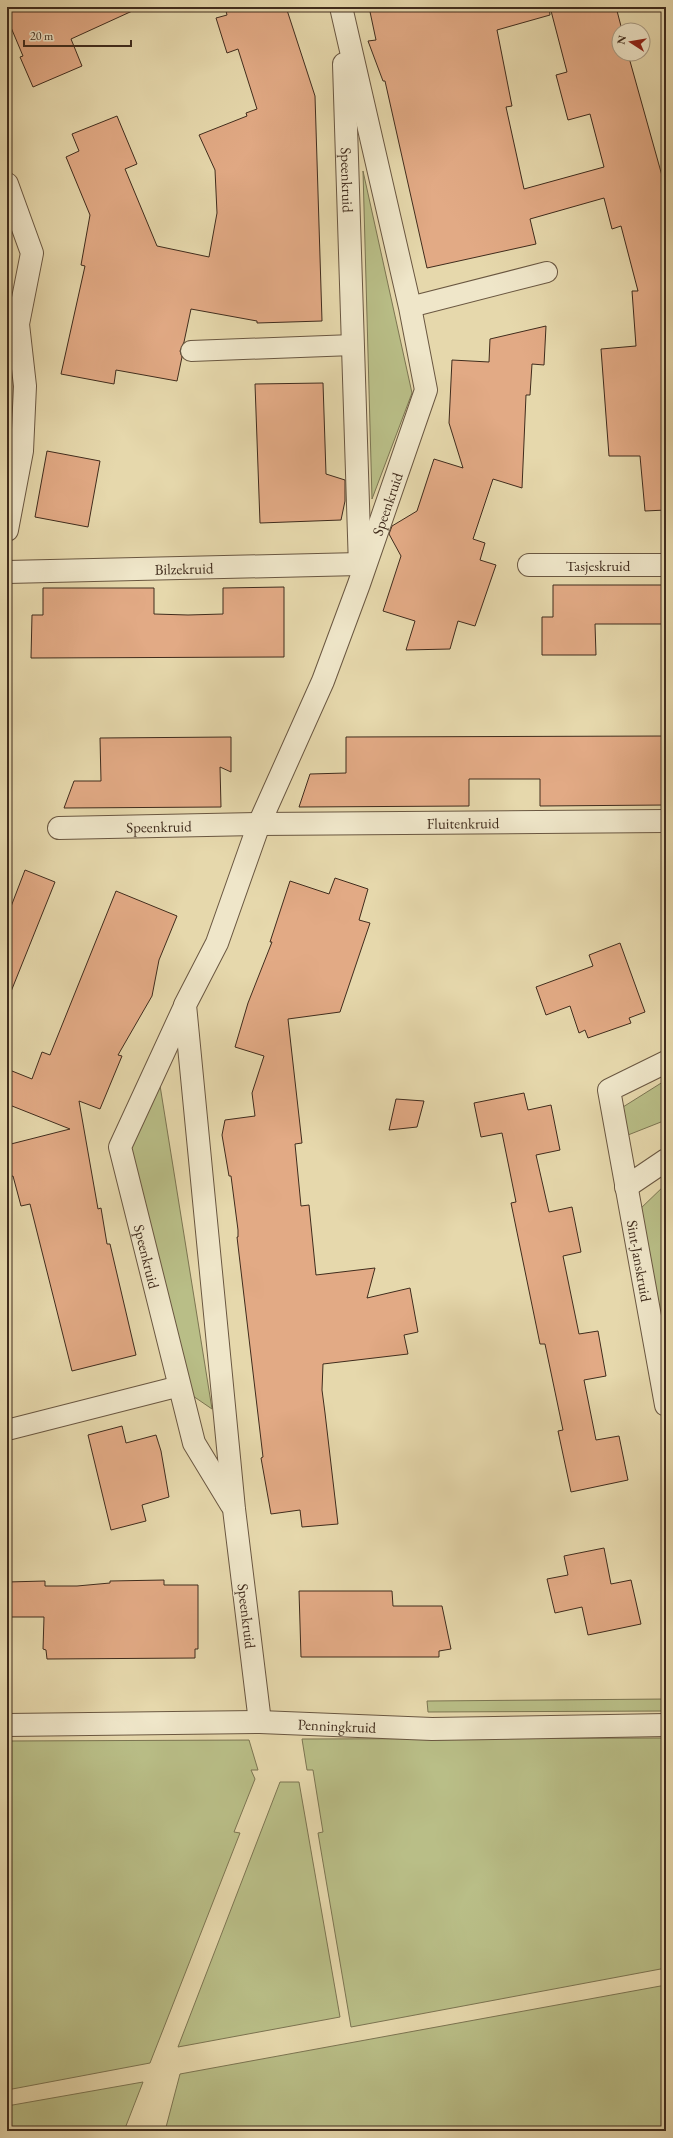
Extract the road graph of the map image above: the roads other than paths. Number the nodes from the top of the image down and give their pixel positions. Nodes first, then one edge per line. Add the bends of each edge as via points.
1 (342, 11) edge
2 (7, 184) edge
3 (546, 272) dead end
4 (410, 307) junction
5 (18, 324) junction
6 (353, 345) junction
7 (7, 347) edge
8 (191, 351) dead end
9 (7, 530) edge
10 (529, 565) dead end
11 (666, 565) edge
12 (7, 572) edge
13 (360, 574) junction
14 (666, 821) edge
15 (259, 824) junction
16 (59, 828) dead end
17 (185, 1005) junction
18 (666, 1062) edge
19 (666, 1160) edge
20 (626, 1187) junction
21 (180, 1386) junction
22 (666, 1405) edge
23 (7, 1430) edge
24 (234, 1509) junction
25 (260, 1722) junction
26 (7, 1725) edge
27 (666, 1725) edge

1 - 4 street, Speenkruid
1 - 6 street, Speenkruid
2 - 5 street via 32,253
3 - 4 lane
4 - 13 street, Speenkruid via 426,390
5 - 7 street
5 - 9 street via 25,386 22,451
6 - 8 lane
6 - 13 street, Speenkruid
10 - 11 street, Tasjeskruid
12 - 13 street, Bilzekruid
13 - 15 street, Speenkruid via 323,681
14 - 15 street, Fluitenkruid
15 - 16 street, Speenkruid
15 - 17 street, Speenkruid via 217,943
17 - 21 street, Speenkruid via 120,1147
17 - 24 street, Speenkruid
18 - 20 street, Sint-Janskruid via 609,1090
19 - 20 street
20 - 22 street, Sint-Janskruid
21 - 23 lane
21 - 24 street, Speenkruid via 194,1444
24 - 25 street, Speenkruid
25 - 26 street, Penningkruid
25 - 27 street, Penningkruid via 432,1730

